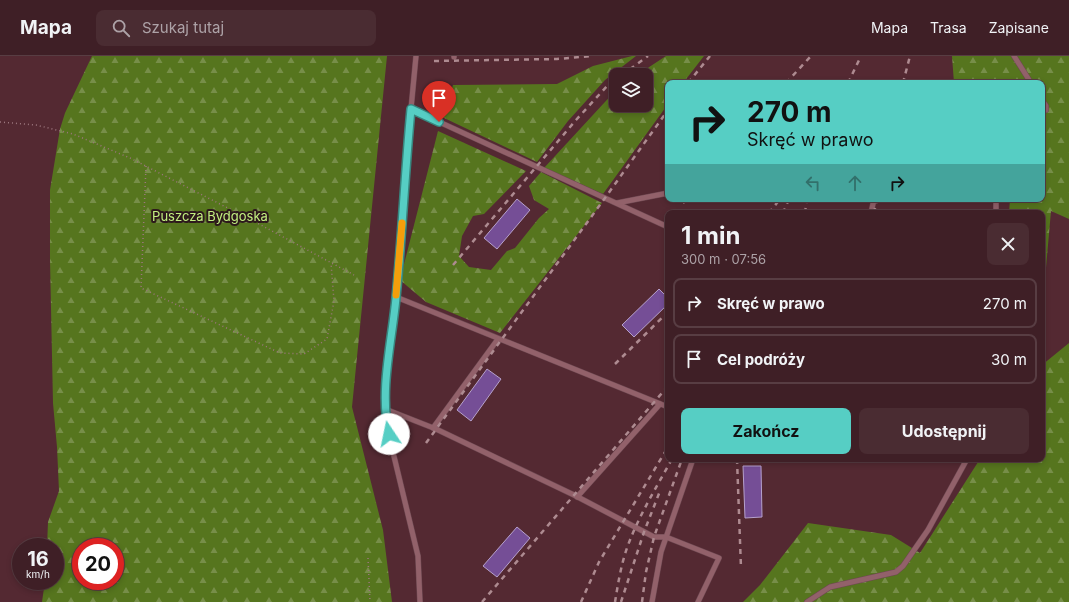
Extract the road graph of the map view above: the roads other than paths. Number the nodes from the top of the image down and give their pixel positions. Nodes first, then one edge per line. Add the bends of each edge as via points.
1 (416, 56) edge
2 (1014, 56) edge
3 (1029, 80) edge
4 (411, 109) junction
5 (665, 194) edge
6 (617, 203) junction
7 (665, 226) edge
8 (396, 297) junction
9 (498, 339) junction
10 (660, 404) junction
11 (665, 406) edge
12 (385, 409) junction
13 (433, 428) junction
14 (692, 462) edge
15 (965, 462) edge
16 (577, 497) junction
17 (666, 537) junction
18 (420, 602) edge
19 (652, 602) edge
20 (698, 602) edge
21 (807, 602) edge

1 - 4 lane
2 - 3 lane
4 - 6 lane
4 - 8 lane
5 - 6 lane
6 - 7 lane
8 - 9 lane
8 - 12 lane
9 - 10 lane
9 - 13 lane
10 - 11 lane
10 - 16 lane
12 - 13 lane
12 - 18 lane via 385,419 418,556
13 - 16 lane
14 - 17 lane
15 - 21 lane via 928,530 903,566 896,572 830,587
16 - 17 lane via 654,537
17 - 19 lane
17 - 20 lane via 719,558

